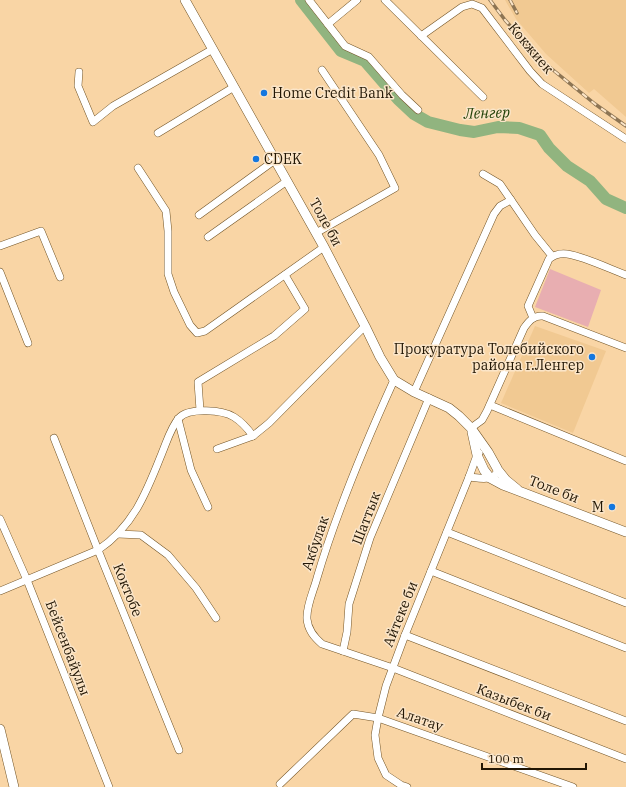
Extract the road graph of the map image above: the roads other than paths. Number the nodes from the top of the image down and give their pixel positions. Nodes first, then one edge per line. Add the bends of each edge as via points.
1 (185, 0) edge
2 (309, 0) edge
3 (357, 0) edge
4 (385, 0) edge
5 (328, 24) junction
6 (421, 36) junction
7 (213, 49) junction
8 (322, 70) dead end
9 (79, 72) dead end
10 (234, 86) junction
11 (483, 97) dead end
12 (418, 110) dead end
13 (158, 133) dead end
14 (626, 139) edge
15 (275, 160) junction
16 (138, 168) dead end
17 (483, 174) dead end
18 (287, 181) junction
19 (511, 200) junction
20 (199, 215) dead end
21 (316, 233) junction
22 (208, 237) dead end
23 (0, 246) edge
24 (324, 247) junction
25 (552, 256) junction
26 (0, 272) edge
27 (285, 275) junction
28 (626, 276) edge
29 (60, 277) dead end
30 (533, 318) junction
31 (365, 326) junction
32 (28, 343) dead end
33 (626, 348) edge
34 (394, 380) junction
35 (414, 392) junction
36 (429, 398) junction
37 (490, 405) junction
38 (200, 410) junction
39 (178, 419) junction
40 (471, 428) junction
41 (253, 436) junction
42 (54, 438) dead end
43 (217, 449) dead end
44 (488, 452) junction
45 (477, 454) junction
46 (626, 461) edge
47 (498, 470) junction
48 (469, 477) junction
49 (490, 478) junction
50 (517, 490) junction
51 (208, 507) dead end
52 (0, 519) edge
53 (447, 532) junction
54 (626, 532) edge
55 (118, 534) junction
56 (98, 550) junction
57 (431, 571) junction
58 (27, 580) junction
59 (0, 591) edge
60 (626, 603) edge
61 (216, 618) dead end
62 (405, 635) junction
63 (626, 648) edge
64 (343, 651) junction
65 (393, 668) junction
66 (378, 718) junction
67 (626, 721) edge
68 (0, 730) edge
69 (2, 741) edge
70 (179, 750) dead end
71 (626, 759) edge
72 (280, 784) dead end
73 (14, 787) edge
74 (109, 787) edge
75 (407, 787) edge
76 (573, 787) edge

1 - 7 main road, Толе би
2 - 5 street
3 - 5 street
4 - 6 street
5 - 12 street via 345,46 369,57
6 - 11 street
6 - 14 street, Кокжиек via 462,6 472,4 482,8 542,84
7 - 9 street via 112,106 93,122 78,86
7 - 10 main road, Толе би
8 - 21 street via 379,155 395,188
10 - 13 street
10 - 15 main road, Толе би
15 - 18 main road, Толе би
15 - 20 street
16 - 27 street via 166,211 168,274 177,299 197,333 205,331
17 - 19 street via 500,184
18 - 21 main road, Толе би
18 - 22 street
19 - 25 street
19 - 35 street via 500,206 494,214
21 - 24 main road, Толе би
23 - 29 street via 41,231
24 - 27 street
24 - 31 main road, Толе би
25 - 28 street via 576,256
25 - 30 street via 528,306
26 - 32 street
27 - 38 street via 305,309 274,336 198,382
30 - 33 street via 543,316
30 - 37 street via 524,328
31 - 34 main road, Толе би
31 - 41 street
34 - 35 main road, Толе би
34 - 64 street, Акбулак via 328,540 309,606 307,618 316,639 322,644
35 - 36 main road, Толе би
36 - 40 main road, Толе би via 449,408
36 - 64 street, Шаттык via 370,538 349,604
37 - 40 street via 482,420
37 - 46 street
38 - 39 street via 187,412
38 - 41 street via 233,416 242,422
39 - 51 street via 191,470
39 - 55 street via 143,499
40 - 44 main road, Толе би
40 - 45 main road
41 - 43 street
42 - 56 street, Коктобе
44 - 45 street
44 - 47 main road, Толе би
45 - 48 street, Айтеке би
45 - 49 main road
47 - 49 street
47 - 50 main road, Толе би
48 - 49 street
48 - 53 street, Айтеке би
49 - 50 main road, Толе би
50 - 54 main road, Толе би
52 - 58 street, Бейсенбайулы
53 - 57 street, Айтеке би
53 - 60 street
55 - 56 street
55 - 61 street via 141,535 168,555 196,588
56 - 58 street
56 - 70 street, Коктобе
57 - 62 street, Айтеке би
57 - 63 street
58 - 59 street
58 - 74 street, Бейсенбайулы
62 - 65 street, Айтеке би
62 - 67 street
64 - 65 street, Акбулак
65 - 66 street, Айтеке би
65 - 71 street, Казыбек би
66 - 72 street, Алатау via 353,714
66 - 75 street, Айтеке би via 375,734 378,758 386,775
66 - 76 street, Алатау
68 - 69 main road
69 - 73 main road

